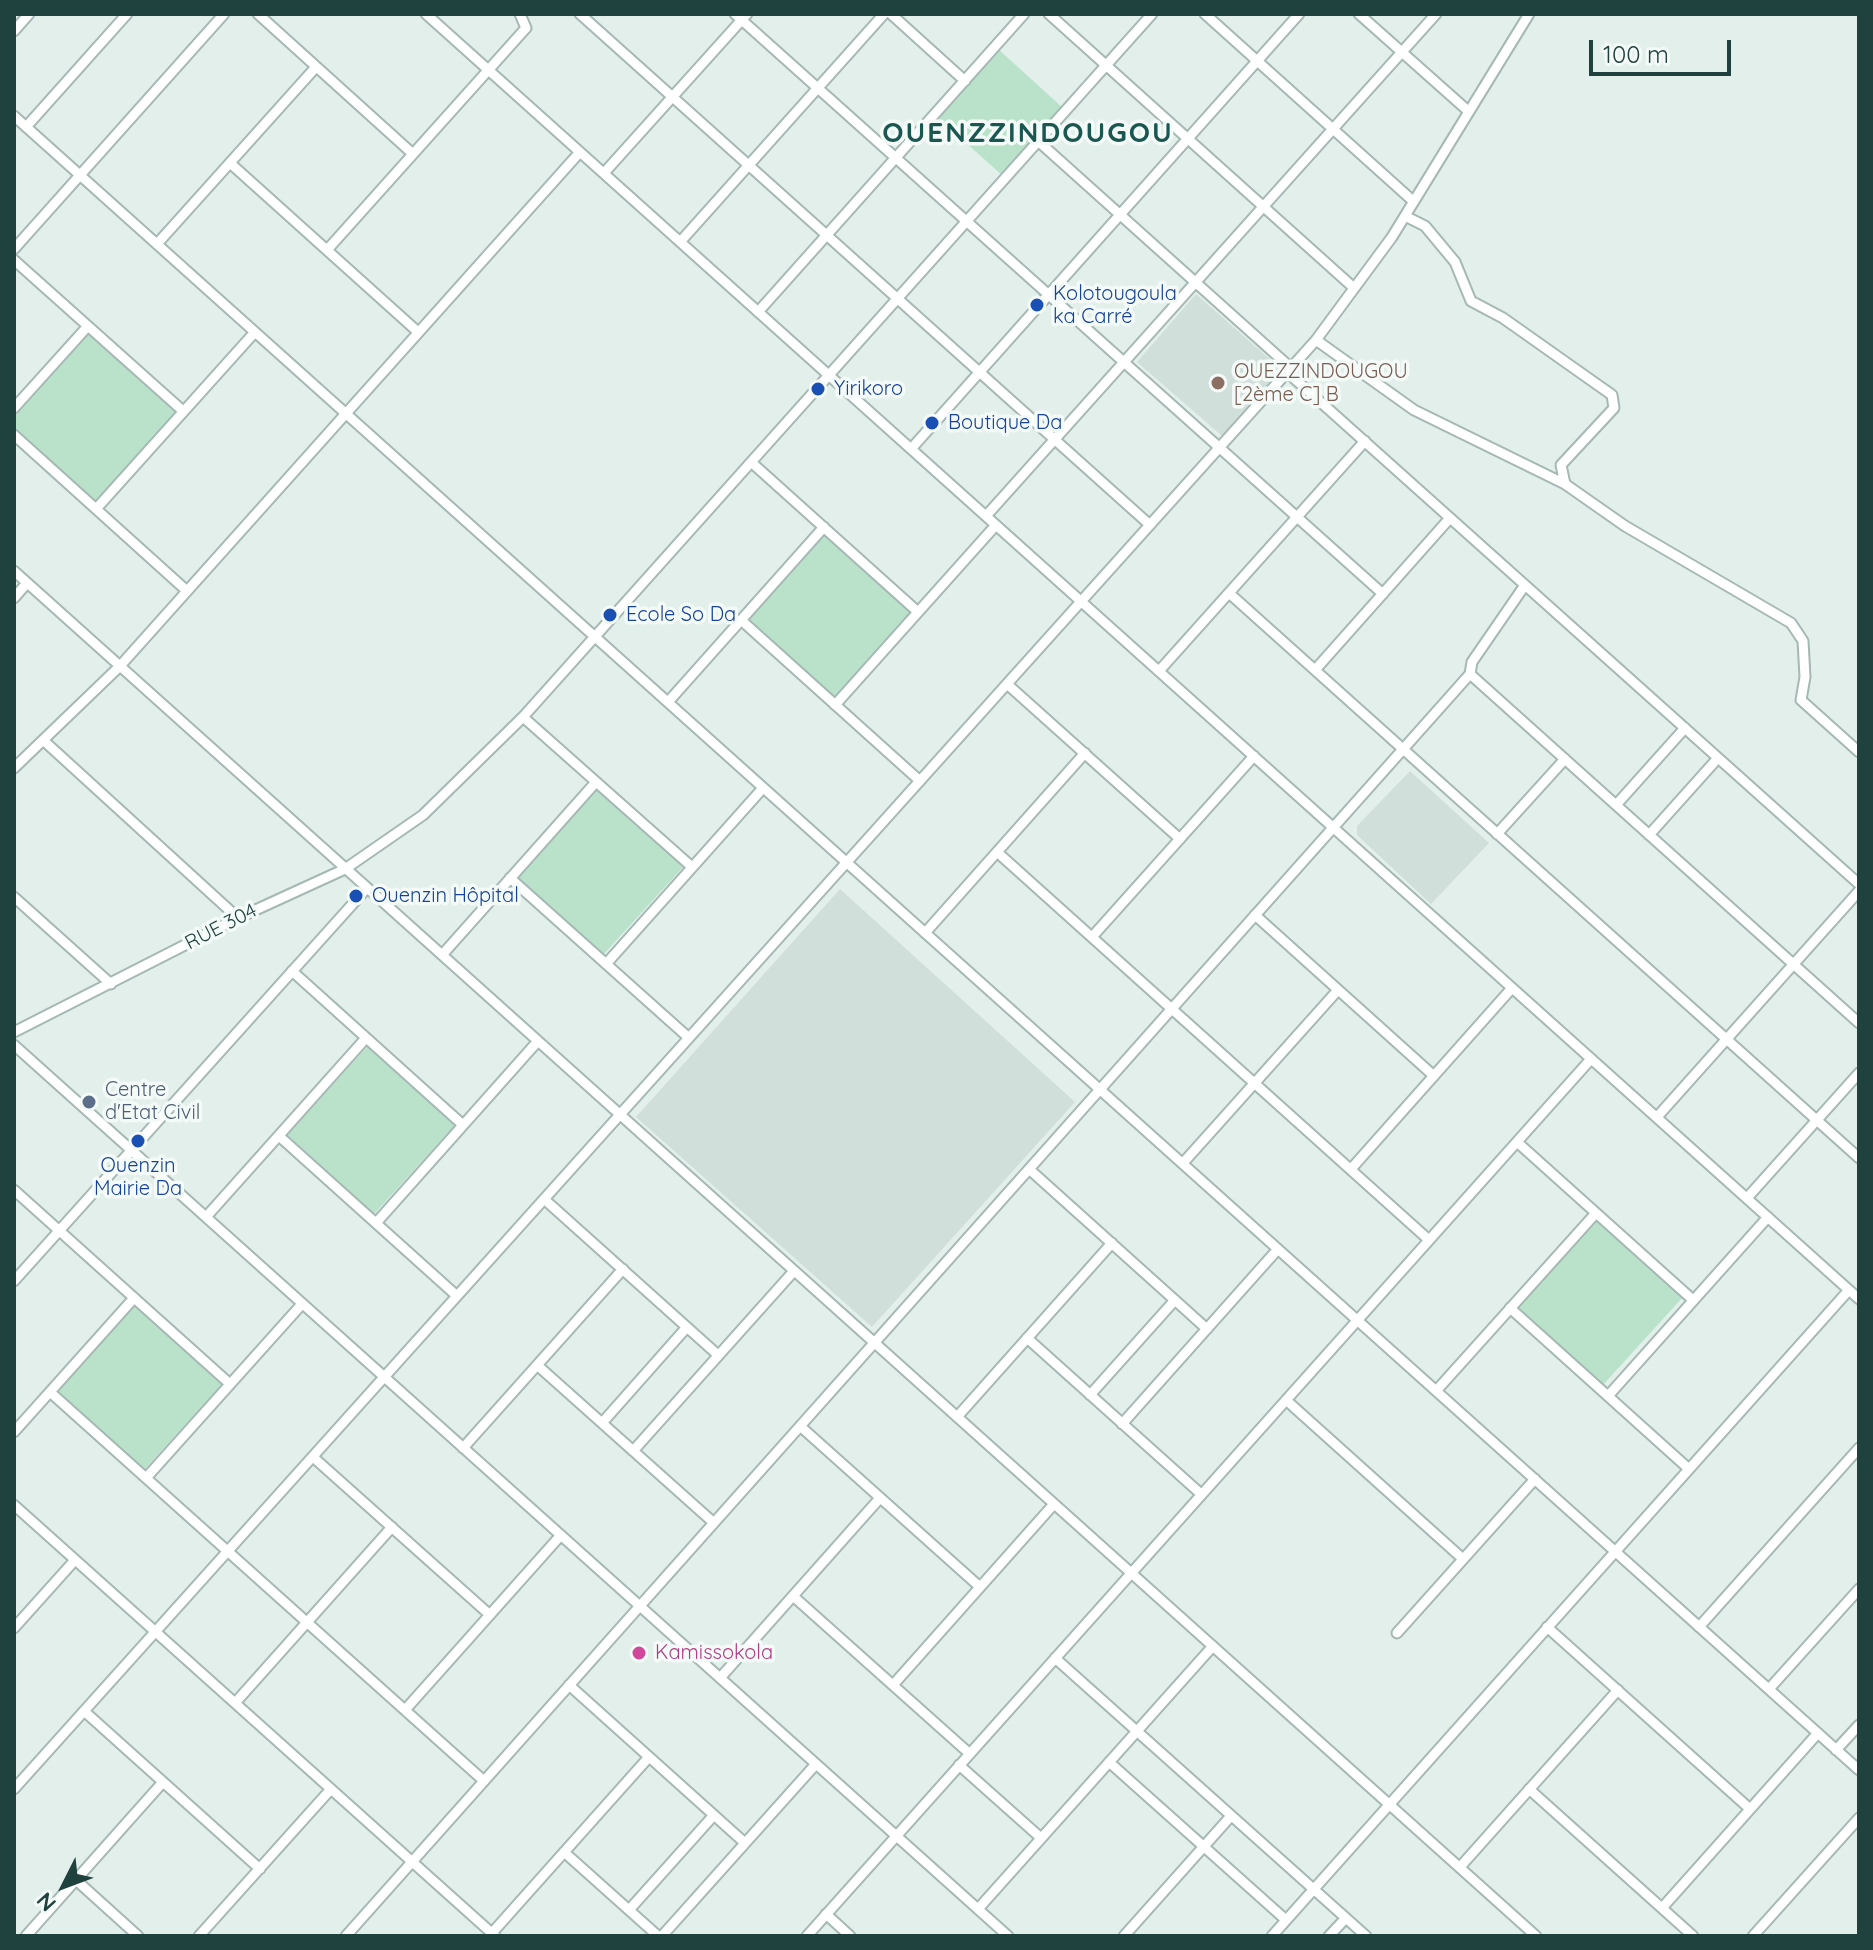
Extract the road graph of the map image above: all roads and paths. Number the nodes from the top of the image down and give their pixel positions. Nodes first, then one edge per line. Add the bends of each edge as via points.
1 (29, 14) edge
2 (127, 14) edge
3 (224, 14) edge
4 (258, 14) edge
5 (426, 14) edge
6 (520, 14) edge
7 (580, 14) edge
8 (884, 14) edge
9 (891, 14) edge
10 (1024, 14) edge
11 (1049, 14) edge
12 (1152, 14) edge
13 (1205, 14) edge
14 (1299, 14) edge
15 (1359, 14) edge
16 (1436, 14) edge
17 (1529, 14) edge
18 (741, 16) edge
19 (14, 31) edge
20 (1402, 52) junction
21 (1257, 61) junction
22 (1106, 65) junction
23 (316, 67) junction
24 (488, 70) junction
25 (965, 81) junction
26 (818, 88) junction
27 (673, 97) junction
28 (1467, 110) junction
29 (14, 116) edge
30 (26, 127) junction
31 (1333, 129) junction
32 (1188, 139) junction
33 (1038, 141) junction
34 (580, 152) junction
35 (413, 154) junction
36 (896, 158) junction
37 (230, 163) junction
38 (749, 165) junction
39 (604, 173) junction
40 (80, 175) junction
41 (1413, 201) junction
42 (1263, 206) junction
43 (1120, 215) junction
44 (1405, 216) junction
45 (966, 221) junction
46 (827, 235) junction
47 (680, 242) junction
48 (157, 244) junction
49 (14, 249) edge
50 (327, 250) junction
51 (14, 260) edge
52 (1195, 283) junction
53 (1354, 288) junction
54 (1049, 295) junction
55 (897, 298) junction
56 (758, 312) junction
57 (88, 326) junction
58 (255, 332) junction
59 (418, 332) junction
60 (1316, 340) junction
61 (1124, 363) junction
62 (1289, 370) junction
63 (980, 372) junction
64 (829, 375) junction
65 (14, 408) edge
66 (183, 411) junction
67 (346, 413) junction
68 (14, 435) edge
69 (1055, 440) junction
70 (1365, 441) junction
71 (1219, 448) junction
72 (911, 449) junction
73 (751, 462) junction
74 (1565, 484) junction
75 (96, 509) junction
76 (986, 516) junction
77 (1297, 517) junction
78 (1450, 518) junction
79 (996, 525) junction
80 (1150, 525) junction
81 (824, 527) junction
82 (14, 571) edge
83 (27, 583) junction
84 (1525, 585) junction
85 (187, 591) junction
86 (1229, 593) junction
87 (1383, 594) junction
88 (14, 598) edge
89 (1081, 601) junction
90 (918, 612) junction
91 (741, 620) junction
92 (595, 637) junction
93 (120, 666) junction
94 (1315, 670) junction
95 (1159, 671) junction
96 (1470, 674) junction
97 (1007, 684) junction
98 (668, 702) junction
99 (835, 705) junction
100 (523, 717) junction
101 (1685, 728) junction
102 (43, 740) junction
103 (1403, 749) junction
104 (1859, 752) edge
105 (1085, 753) junction
106 (1254, 756) junction
107 (1718, 758) junction
108 (1565, 759) junction
109 (14, 768) edge
110 (920, 781) junction
111 (596, 782) junction
112 (763, 788) junction
113 (1616, 805) junction
114 (1333, 827) junction
115 (1497, 834) junction
116 (1649, 835) junction
117 (1180, 839) junction
118 (997, 852) junction
119 (847, 862) junction
120 (692, 867) junction
121 (345, 869) junction
122 (510, 878) junction
123 (1859, 884) edge
124 (367, 888) junction
125 (1859, 891) edge
126 (14, 897) edge
127 (1255, 915) junction
128 (238, 918) junction
129 (925, 933) junction
130 (1092, 937) junction
131 (442, 955) junction
132 (606, 964) junction
133 (1793, 964) junction
134 (292, 971) junction
135 (111, 984) junction
136 (1512, 988) junction
137 (1338, 990) junction
138 (1172, 1009) junction
139 (1859, 1023) edge
140 (14, 1032) edge
141 (366, 1038) junction
142 (689, 1038) junction
143 (1726, 1039) junction
144 (538, 1041) junction
145 (14, 1045) edge
146 (1591, 1059) junction
147 (1859, 1073) edge
148 (1434, 1076) junction
149 (1254, 1083) junction
150 (1100, 1089) junction
151 (620, 1115) junction
152 (1657, 1117) junction
153 (1817, 1120) junction
154 (463, 1125) junction
155 (279, 1136) junction
156 (1517, 1142) junction
157 (131, 1150) junction
158 (1859, 1158) edge
159 (1183, 1163) junction
160 (1029, 1169) junction
161 (1351, 1169) junction
162 (14, 1190) edge
163 (1747, 1198) junction
164 (544, 1199) junction
165 (1596, 1213) junction
166 (206, 1217) junction
167 (1768, 1217) junction
168 (376, 1223) junction
169 (59, 1231) junction
170 (1429, 1240) junction
171 (1112, 1243) junction
172 (1278, 1249) junction
173 (623, 1269) junction
174 (794, 1271) junction
175 (14, 1281) edge
176 (1849, 1290) junction
177 (457, 1296) junction
178 (134, 1298) junction
179 (1859, 1299) edge
180 (1175, 1300) junction
181 (1693, 1300) junction
182 (302, 1304) junction
183 (1510, 1308) junction
184 (1357, 1320) junction
185 (687, 1327) junction
186 (1207, 1329) junction
187 (1027, 1338) junction
188 (874, 1343) junction
189 (718, 1355) junction
190 (537, 1365) junction
191 (384, 1377) junction
192 (230, 1384) junction
193 (1436, 1391) junction
194 (50, 1392) junction
195 (1090, 1395) junction
196 (1608, 1396) junction
197 (1286, 1400) junction
198 (957, 1417) junction
199 (602, 1423) junction
200 (1122, 1424) junction
201 (800, 1426) junction
202 (14, 1432) edge
203 (463, 1448) junction
204 (1859, 1448) edge
205 (633, 1451) junction
206 (313, 1457) junction
207 (1689, 1469) junction
208 (146, 1478) junction
209 (1535, 1479) junction
210 (1201, 1494) junction
211 (880, 1498) junction
212 (1054, 1504) junction
213 (14, 1505) edge
214 (714, 1523) junction
215 (392, 1527) junction
216 (561, 1535) junction
217 (228, 1551) junction
218 (1615, 1552) junction
219 (1463, 1559) junction
220 (75, 1560) junction
221 (1131, 1573) junction
222 (980, 1587) junction
223 (1859, 1589) edge
224 (793, 1596) junction
225 (640, 1606) junction
226 (490, 1615) junction
227 (307, 1622) junction
228 (1547, 1627) junction
229 (1699, 1627) junction
230 (14, 1628) edge
231 (155, 1632) junction
232 (1397, 1633) dead end
233 (1213, 1646) junction
234 (1055, 1658) junction
235 (720, 1678) junction
236 (569, 1685) junction
237 (893, 1685) junction
238 (1769, 1689) junction
239 (1618, 1690) junction
240 (235, 1703) junction
241 (405, 1710) junction
242 (84, 1711) junction
243 (1859, 1725) edge
244 (1137, 1731) junction
245 (1818, 1733) junction
246 (1836, 1750) junction
247 (970, 1754) junction
248 (649, 1757) junction
249 (1109, 1762) junction
250 (816, 1764) junction
251 (959, 1765) junction
252 (1859, 1770) edge
253 (484, 1781) junction
254 (163, 1782) junction
255 (14, 1789) edge
256 (331, 1789) junction
257 (1529, 1789) junction
258 (1389, 1804) junction
259 (1750, 1809) junction
260 (714, 1815) junction
261 (1231, 1816) junction
262 (1859, 1818) edge
263 (896, 1836) junction
264 (1041, 1838) junction
265 (745, 1843) junction
266 (1204, 1847) junction
267 (564, 1852) junction
268 (412, 1862) junction
269 (1460, 1867) junction
270 (260, 1869) junction
271 (76, 1880) junction
272 (1314, 1889) junction
273 (1662, 1908) junction
274 (978, 1909) junction
275 (629, 1910) junction
276 (826, 1914) junction
277 (1346, 1918) junction
278 (1286, 1920) junction
279 (493, 1935) edge
280 (26, 1936) edge
281 (138, 1936) edge
282 (199, 1936) edge
283 (346, 1936) edge
284 (660, 1936) edge
285 (807, 1936) edge
286 (850, 1936) edge
287 (1008, 1936) edge
288 (1124, 1936) edge
289 (1272, 1936) edge
290 (1329, 1936) edge
291 (1366, 1936) edge
292 (1536, 1936) edge
293 (1693, 1936) edge
294 (1753, 1936) edge

1 - 19 street
2 - 30 street
3 - 40 street
4 - 23 street
5 - 24 street
6 - 24 street via 526,28
7 - 27 street
8 - 26 street
9 - 25 street
10 - 25 street
11 - 22 street
12 - 22 street, RUE 304
13 - 21 street
14 - 21 street
15 - 20 street
16 - 20 street
17 - 28 street
18 - 26 street
18 - 27 street
20 - 28 street
20 - 31 street
21 - 31 street
21 - 32 street
22 - 32 street
22 - 33 street, RUE 304
23 - 35 street
23 - 37 street
24 - 34 street
24 - 35 street
25 - 36 street
26 - 36 street
26 - 38 street
27 - 38 street
27 - 39 street
28 - 41 street
29 - 30 street
30 - 40 street
31 - 41 street
31 - 42 street
32 - 42 street
32 - 43 street
33 - 43 street
33 - 45 street, RUE 304
34 - 39 street
34 - 59 street
35 - 50 street
36 - 45 street
36 - 46 street
37 - 48 street
37 - 50 street
38 - 46 street
38 - 47 street
39 - 47 street
40 - 48 street
40 - 49 street
41 - 44 street
42 - 52 street
42 - 53 street
43 - 52 street
43 - 54 street
44 - 53 street
44 - 74 street via 1425,226 1455,262 1471,301 1612,395 1614,408 1561,465
45 - 54 street
45 - 55 street, RUE 304
46 - 55 street
46 - 56 street
47 - 56 street
48 - 58 street
50 - 59 street
51 - 57 street
52 - 61 street
52 - 62 street
53 - 60 street
54 - 61 street
54 - 63 street
55 - 63 street
55 - 64 street, RUE 304
56 - 64 street
57 - 65 street
57 - 66 street
58 - 66 street
58 - 67 street
59 - 67 street
60 - 62 street
60 - 74 street via 1414,410
61 - 69 street
61 - 71 street
62 - 70 street
62 - 71 street
63 - 69 street
63 - 72 street
64 - 72 street
64 - 73 street, RUE 304
66 - 75 street
67 - 85 street
67 - 92 street
68 - 75 street
69 - 76 street
69 - 80 street
70 - 77 street
70 - 78 street
71 - 77 street
71 - 80 street
72 - 76 street
73 - 81 street
73 - 92 street, RUE 304
74 - 104 street via 1625,526 1791,623 1803,641 1801,700
75 - 85 street
76 - 79 street
77 - 86 street
77 - 87 street
78 - 84 street
78 - 87 street
79 - 89 street
79 - 90 street
80 - 89 street
81 - 90 street
81 - 91 street
82 - 83 street
83 - 88 street
83 - 93 street
84 - 96 street via 1472,662
84 - 101 street
85 - 93 street
86 - 94 street
86 - 95 street
87 - 94 street
89 - 95 street
89 - 97 street
90 - 99 street
91 - 98 street
91 - 99 street
92 - 98 street
92 - 100 street, RUE 304
93 - 102 street
93 - 121 street
94 - 103 street
95 - 106 street
96 - 103 street
96 - 108 street
97 - 105 street
97 - 110 street
98 - 112 street
99 - 110 street
100 - 111 street
100 - 121 street, RUE 304 via 423,815
101 - 107 street
101 - 113 street
102 - 109 street
102 - 128 street
103 - 114 street
103 - 115 street
105 - 117 street
105 - 118 street
106 - 114 street
106 - 117 street
107 - 116 street
107 - 123 street
108 - 113 street
108 - 115 street
110 - 119 street
111 - 120 street
111 - 122 street
112 - 119 street
112 - 120 street
113 - 116 street
114 - 127 street
114 - 136 street
115 - 143 street
116 - 133 street
117 - 130 street
118 - 129 street
118 - 130 street
119 - 129 street
119 - 142 street
120 - 132 street
121 - 124 street
121 - 128 street, RUE 304
122 - 131 street
122 - 132 street
124 - 131 street
124 - 134 street
125 - 133 street
126 - 135 street
127 - 137 street
127 - 138 street
128 - 135 street, RUE 304
129 - 150 street
130 - 138 street
131 - 144 street
132 - 142 street
133 - 139 street
133 - 143 street
134 - 141 street
134 - 157 street
135 - 140 street, RUE 304
136 - 146 street
136 - 148 street
137 - 148 street
137 - 149 street
138 - 149 street
138 - 150 street
141 - 154 street
141 - 155 street
142 - 151 street
143 - 152 street
143 - 153 street
144 - 151 street
144 - 154 street
145 - 157 street
146 - 152 street
146 - 156 street
147 - 153 street
148 - 161 street
149 - 159 street
149 - 161 street
150 - 159 street
150 - 160 street
151 - 164 street
151 - 174 street
152 - 163 street
153 - 158 street
153 - 163 street
154 - 168 street
155 - 166 street
155 - 168 street
156 - 165 street
156 - 170 street
157 - 166 street
157 - 169 street
159 - 172 street
160 - 171 street
160 - 188 street
161 - 170 street
162 - 169 street
163 - 167 street
164 - 173 street
164 - 177 street
165 - 181 street
165 - 183 street
166 - 182 street
167 - 176 street
167 - 181 street
168 - 177 street
169 - 175 street
169 - 178 street
170 - 184 street
171 - 180 street
171 - 187 street
172 - 184 street
172 - 186 street
173 - 185 street
173 - 190 street
174 - 188 street
174 - 189 street
176 - 179 street
176 - 207 street
177 - 191 street
178 - 192 street
178 - 194 street
180 - 186 street
180 - 195 street
181 - 196 street
182 - 191 street
182 - 192 street
183 - 193 street
183 - 196 street
184 - 193 street
184 - 197 street
185 - 189 street
185 - 199 street
186 - 200 street
187 - 195 street
187 - 198 street
188 - 198 street
188 - 201 street
189 - 205 street
190 - 199 street
190 - 203 street
191 - 203 street
191 - 206 street
192 - 208 street
193 - 209 street
194 - 202 street
194 - 208 street
195 - 200 street
196 - 207 street
197 - 210 street
197 - 219 street
198 - 212 street
199 - 205 street
200 - 210 street
201 - 211 street
201 - 214 street
203 - 216 street
204 - 229 street
205 - 214 street
206 - 215 street
206 - 217 street
207 - 218 street
208 - 217 street
209 - 218 street
209 - 219 street
210 - 221 street
211 - 222 street
211 - 224 street
212 - 221 street
212 - 222 street
213 - 220 street
214 - 225 street
215 - 226 street
215 - 227 street
216 - 225 street
216 - 226 street
217 - 227 street
217 - 231 street
218 - 228 street
218 - 229 street
219 - 232 street
220 - 230 street
220 - 231 street
221 - 233 street
221 - 234 street
222 - 237 street
223 - 238 street
224 - 235 street
224 - 237 street
225 - 235 street
225 - 236 street
226 - 241 street
227 - 240 street
227 - 241 street
228 - 239 street
228 - 258 street
229 - 238 street
231 - 240 street
231 - 242 street
233 - 244 street
233 - 258 street
234 - 244 street
234 - 247 street
235 - 250 street
236 - 248 street
236 - 253 street
237 - 247 street
238 - 245 street
239 - 257 street
239 - 259 street
240 - 256 street
241 - 253 street
242 - 254 street
242 - 255 street
243 - 246 street
244 - 249 street
244 - 261 street
245 - 246 street
245 - 259 street
246 - 252 street
247 - 251 street
248 - 260 street
248 - 267 street
249 - 264 street
249 - 266 street
250 - 263 street
250 - 265 street
251 - 263 street
251 - 264 street
253 - 268 street
254 - 270 street
254 - 271 street
256 - 268 street
256 - 270 street
257 - 269 street
257 - 273 street
258 - 269 street
258 - 272 street
259 - 273 street
260 - 265 street
260 - 275 street
261 - 266 street
261 - 272 street
262 - 294 street
263 - 274 street
263 - 276 street
264 - 274 street
265 - 284 street
266 - 278 street
266 - 288 street
267 - 275 street
267 - 279 street
268 - 279 street
268 - 283 street
269 - 292 street
270 - 282 street
271 - 280 street
271 - 281 street
272 - 277 street
272 - 278 street
273 - 293 street
274 - 287 street
275 - 284 street
276 - 285 street
276 - 286 street
277 - 290 street
277 - 291 street
278 - 289 street

